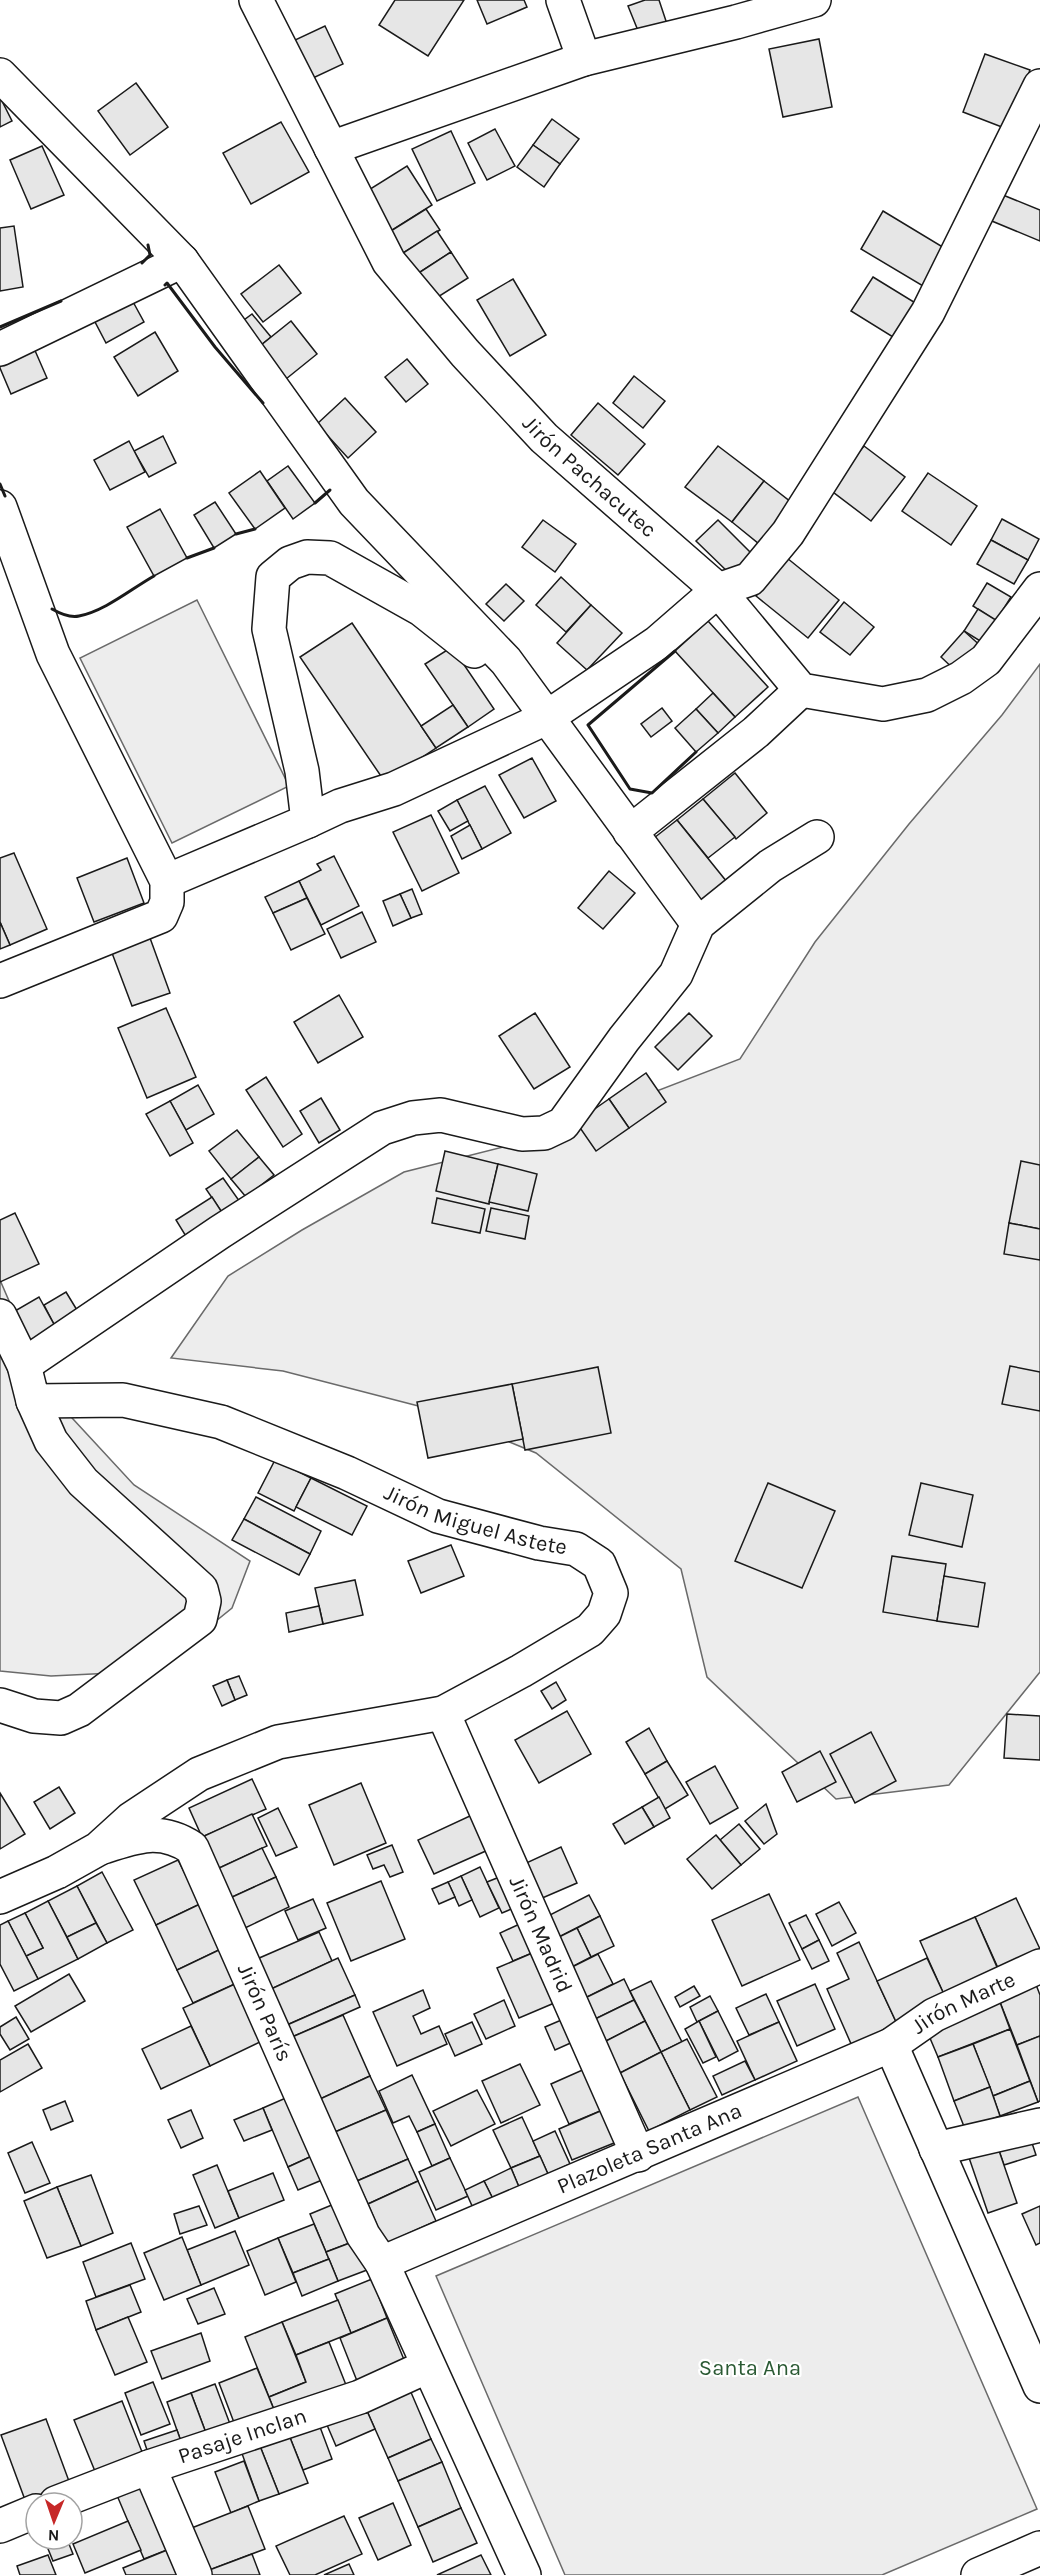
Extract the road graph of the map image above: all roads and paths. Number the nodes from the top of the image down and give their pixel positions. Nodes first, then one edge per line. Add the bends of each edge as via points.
1 (256, 0) edge
2 (563, 0) edge
3 (814, 0) edge
4 (584, 58) junction
5 (0, 75) edge
6 (1040, 86) edge
7 (331, 148) junction
8 (182, 261) junction
9 (0, 349) edge
10 (0, 507) edge
11 (1040, 589) edge
12 (718, 590) junction
13 (801, 690) junction
14 (546, 718) junction
15 (308, 821) junction
16 (630, 832) junction
17 (817, 837) dead end
18 (167, 881) junction
19 (698, 924) junction
20 (0, 981) edge
21 (0, 1316) edge
22 (24, 1365) junction
23 (33, 1401) junction
24 (0, 1704) edge
25 (443, 1713) junction
26 (98, 1849) junction
27 (0, 1897) edge
28 (1040, 1966) edge
29 (891, 2045) junction
30 (1040, 2125) edge
31 (936, 2149) junction
32 (638, 2155) junction
33 (382, 2263) junction
34 (428, 2366) junction
35 (1040, 2386) edge
36 (149, 2467) junction
37 (84, 2492) edge
38 (24, 2516) edge
39 (0, 2526) edge
40 (1040, 2548) edge
41 (195, 2575) edge
42 (524, 2575) edge
43 (978, 2575) edge

1 - 7 street, Jirón Pachacutec
2 - 4 street
3 - 4 street
4 - 7 street
5 - 8 street
6 - 12 street via 928,312 794,523 750,579
7 - 12 street, Jirón Pachacutec via 389,262 465,353 544,438
8 - 9 street
8 - 14 street via 354,502 506,661
10 - 18 street via 53,654
11 - 13 street via 986,660 927,696 883,704
12 - 13 street, Jirón Pachacutec
12 - 14 street via 657,643
13 - 16 street via 756,732
14 - 15 street via 394,789
14 - 15 street via 482,657 421,609 330,558 307,557 290,563 273,577 269,629 302,771
14 - 16 street
15 - 18 street
16 - 19 street
17 - 19 street via 770,866
18 - 20 street via 167,902 161,916
19 - 22 street via 676,974 563,1124 544,1133 522,1134 441,1114 382,1128
21 - 22 street
22 - 23 street
23 - 24 street via 51,1442 83,1482 201,1589 204,1601 200,1619 79,1710 61,1718 34,1716
23 - 25 street, Jirón Miguel Astete via 123,1400 221,1422 347,1473 438,1516 576,1549 599,1564 611,1593 604,1614 590,1630
25 - 26 street, Jirón Miguel Astete via 278,1742 199,1774 131,1819
25 - 32 street, Jirón Madrid
26 - 27 street, Jirón Miguel Astete
26 - 33 street, Jirón París via 161,1835 177,1838 192,1848 363,2235
28 - 29 street, Jirón Marte via 934,2015
29 - 31 street
29 - 32 street, Plazoleta Santa Ana
30 - 31 street
31 - 35 street
32 - 33 street, Plazoleta Santa Ana
33 - 34 street
34 - 36 street, Pasaje Inclan via 360,2397
34 - 42 street
36 - 37 street, Pasaje Inclan
36 - 41 street
38 - 39 street
40 - 43 street

